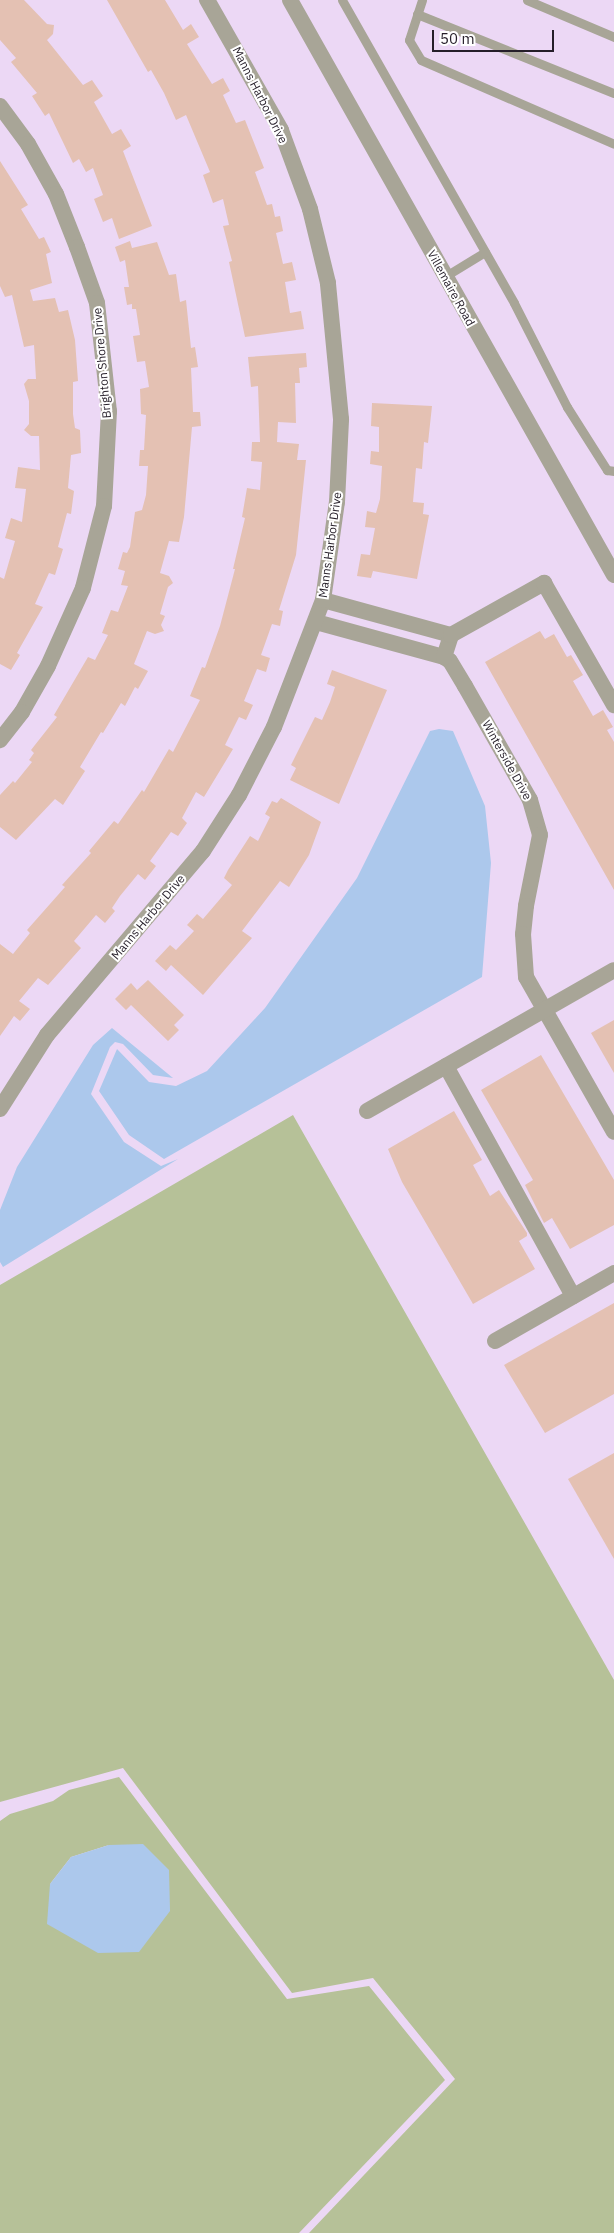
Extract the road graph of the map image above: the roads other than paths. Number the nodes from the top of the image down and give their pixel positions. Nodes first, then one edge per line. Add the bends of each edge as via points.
1 (207, 0) edge
2 (290, 0) edge
3 (342, 0) edge
4 (422, 0) edge
5 (527, 0) edge
6 (417, 14) junction
7 (614, 37) edge
8 (614, 93) edge
9 (0, 106) edge
10 (614, 144) edge
11 (485, 252) junction
12 (444, 277) junction
13 (614, 472) edge
14 (614, 575) edge
15 (323, 600) junction
16 (316, 622) junction
17 (451, 636) junction
18 (444, 657) junction
19 (614, 705) edge
20 (0, 740) edge
21 (614, 970) edge
22 (544, 1010) junction
23 (446, 1066) junction
24 (0, 1109) edge
25 (367, 1111) dead end
26 (614, 1132) edge
27 (614, 1273) edge
28 (573, 1296) junction
29 (495, 1341) dead end

1 - 15 street, Manns Harbor Drive via 281,130 310,209 328,283 341,419 337,502
2 - 12 street, Villemaire Road
3 - 11 lane
4 - 6 lane
5 - 7 lane
6 - 8 lane
6 - 10 lane via 408,40 422,60
9 - 20 street, Brighton Shore Drive via 28,144 56,194 77,247 97,303 109,410 104,506 83,588 48,666 22,712
11 - 12 lane
11 - 13 lane via 567,407 607,470
12 - 14 street, Villemaire Road
15 - 16 street, Manns Harbor Drive
15 - 17 street
16 - 18 street
16 - 24 street, Manns Harbor Drive via 274,727 239,794 203,851 47,1035
17 - 18 street
17 - 19 street via 544,583
18 - 22 street, Winterside Drive via 466,686 530,800 540,835 523,934 526,977
21 - 22 street
22 - 23 street
22 - 26 street, Winterside Drive
23 - 25 street
23 - 28 street
27 - 28 street
28 - 29 street

